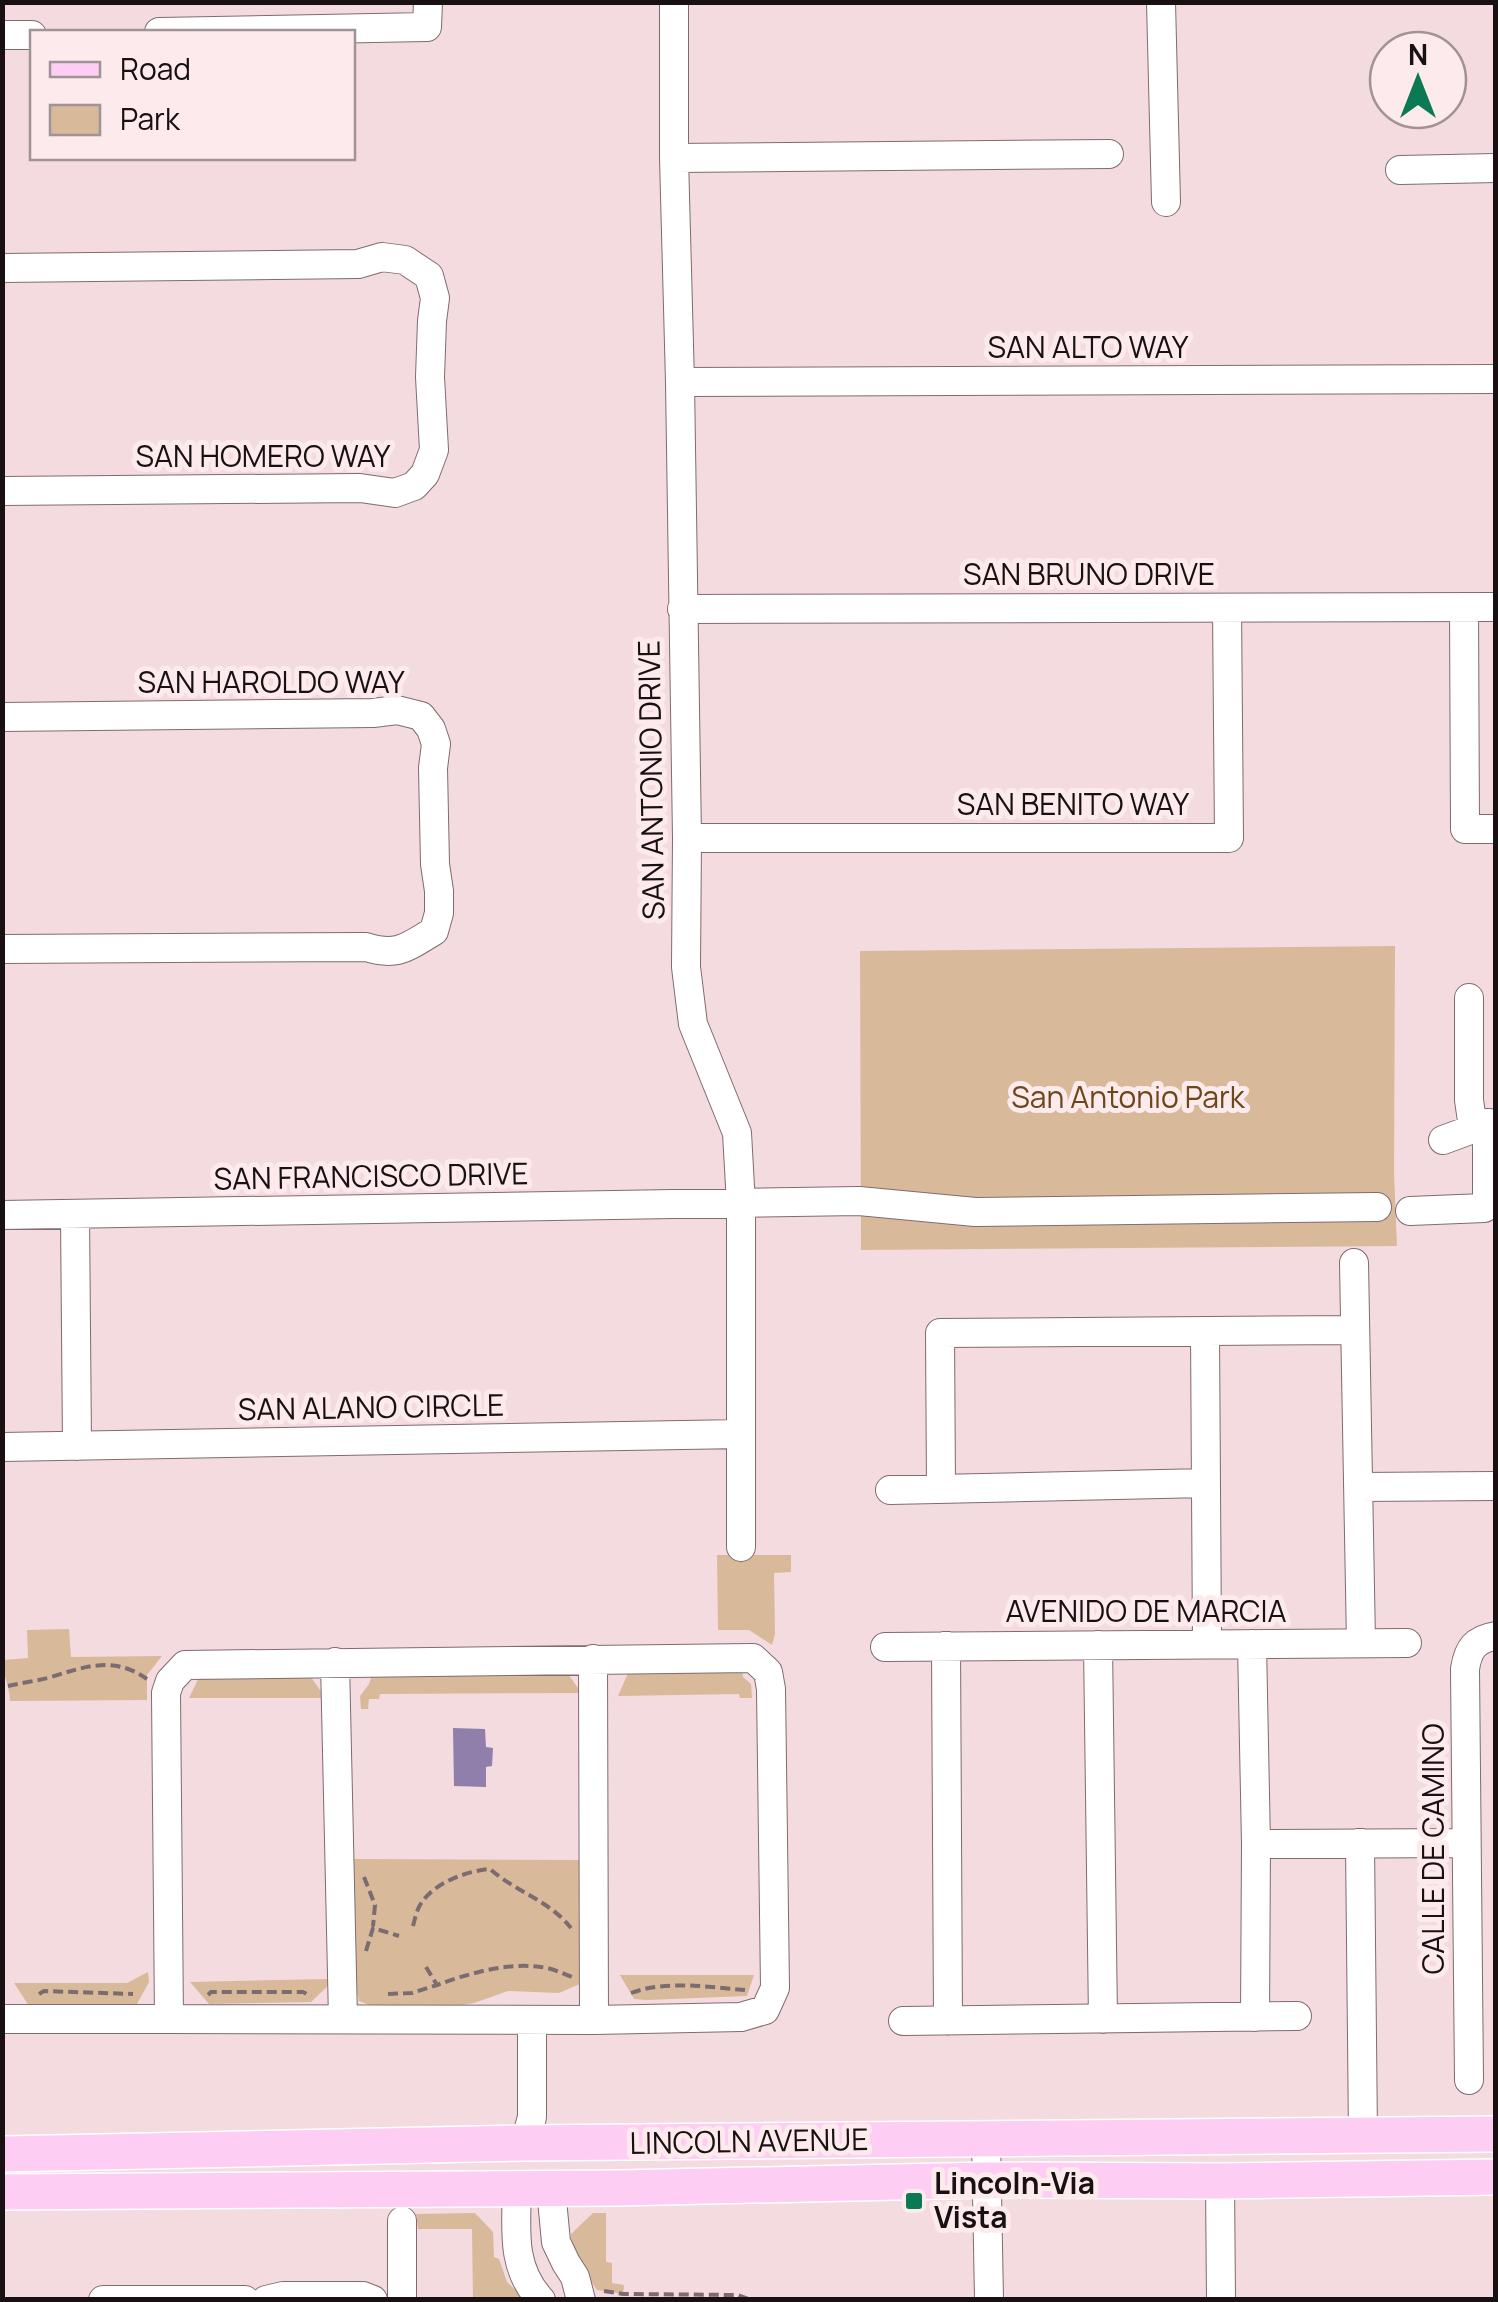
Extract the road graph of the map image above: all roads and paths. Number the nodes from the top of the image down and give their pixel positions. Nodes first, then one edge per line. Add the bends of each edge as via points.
1 (428, 2) edge
2 (674, 2) edge
3 (1161, 2) edge
4 (292, 30) edge
5 (30, 35) edge
6 (2, 36) edge
7 (1109, 154) dead end
8 (674, 158) junction
9 (1496, 168) edge
10 (1400, 170) dead end
11 (1166, 202) dead end
12 (2, 268) edge
13 (1496, 380) edge
14 (680, 382) junction
15 (2, 491) edge
16 (1464, 607) junction
17 (1496, 607) edge
18 (682, 608) junction
19 (1227, 608) junction
20 (2, 718) edge
21 (1496, 829) edge
22 (687, 838) junction
23 (2, 949) edge
24 (1469, 998) dead end
25 (1485, 1125) edge
26 (1444, 1140) dead end
27 (741, 1204) junction
28 (1377, 1207) dead end
29 (1410, 1211) dead end
30 (2, 1214) edge
31 (75, 1214) junction
32 (1354, 1262) dead end
33 (1205, 1330) junction
34 (1356, 1330) junction
35 (742, 1434) junction
36 (2, 1446) edge
37 (76, 1446) junction
38 (1206, 1484) junction
39 (1496, 1486) edge
40 (1358, 1487) junction
41 (941, 1489) junction
42 (890, 1490) dead end
43 (742, 1548) dead end
44 (1496, 1636) edge
45 (1407, 1643) dead end
46 (1207, 1644) junction
47 (1252, 1644) junction
48 (1360, 1644) junction
49 (1098, 1645) junction
50 (946, 1646) junction
51 (886, 1647) dead end
52 (594, 1659) junction
53 (335, 1662) junction
54 (150, 1681) dead end
55 (8, 1686) dead end
56 (1465, 1843) junction
57 (1256, 1844) junction
58 (1360, 1844) junction
59 (363, 1875) dead end
60 (413, 1926) dead end
61 (373, 1928) junction
62 (399, 1936) dead end
63 (578, 1938) dead end
64 (365, 1965) dead end
65 (426, 1966) dead end
66 (582, 1980) dead end
67 (437, 1985) junction
68 (750, 1990) dead end
69 (631, 1993) dead end
70 (380, 1994) dead end
71 (35, 1996) dead end
72 (140, 1998) dead end
73 (204, 1998) dead end
74 (315, 1998) dead end
75 (1296, 2016) dead end
76 (1255, 2017) junction
77 (2, 2019) edge
78 (169, 2019) junction
79 (1103, 2019) junction
80 (343, 2020) junction
81 (532, 2020) junction
82 (594, 2020) junction
83 (904, 2021) dead end
84 (948, 2021) junction
85 (1468, 2080) dead end
86 (1496, 2134) edge
87 (1363, 2136) junction
88 (986, 2139) junction
89 (667, 2142) junction
90 (525, 2143) junction
91 (2, 2154) edge
92 (1496, 2177) edge
93 (987, 2180) junction
94 (1220, 2181) junction
95 (534, 2189) junction
96 (322, 2191) junction
97 (2, 2192) edge
98 (402, 2221) dead end
99 (562, 2256) junction
100 (533, 2288) edge
101 (589, 2295) edge
102 (103, 2300) edge
103 (245, 2300) edge
104 (266, 2300) edge
105 (373, 2300) edge
106 (402, 2300) edge
107 (752, 2300) edge
108 (989, 2300) edge
109 (1221, 2300) edge

1 - 4 street via 427,28
2 - 8 street, SAN ANTONIO DRIVE
3 - 11 street
5 - 6 street
7 - 8 street
8 - 14 street, SAN ANTONIO DRIVE
9 - 10 street
12 - 15 street, SAN HOMERO WAY via 358,264 382,257 405,260 428,276 435,298 434,450 414,486 395,493
13 - 14 street, SAN ALTO WAY
14 - 18 street, SAN ANTONIO DRIVE
16 - 17 street, SAN BRUNO DRIVE
16 - 19 street, SAN BRUNO DRIVE
16 - 21 street via 1465,829
18 - 19 street, SAN BRUNO DRIVE
18 - 22 street, SAN ANTONIO DRIVE
19 - 22 street, SAN BENITO WAY via 1229,838
20 - 23 street, SAN HAROLDO WAY via 398,710 421,716 436,744 440,891 434,931 387,953 366,947
22 - 27 street, SAN ANTONIO DRIVE via 686,967 693,1024 737,1132
24 - 25 street via 1469,1100
25 - 26 street
25 - 29 street via 1484,1208
27 - 28 street, SAN FRANCISCO DRIVE via 859,1201 975,1212
27 - 31 street, SAN FRANCISCO DRIVE
27 - 35 street, SAN ANTONIO DRIVE
30 - 31 street, SAN FRANCISCO DRIVE
31 - 37 street
32 - 34 street
33 - 34 street
33 - 38 street
33 - 41 street via 940,1334
34 - 40 street
35 - 37 street, SAN ALANO CIRCLE
35 - 43 street, SAN ANTONIO DRIVE
36 - 37 street, SAN ALANO CIRCLE
38 - 41 street
38 - 46 street
39 - 40 street
40 - 48 street
41 - 42 street
44 - 56 street, CALLE DE CAMINO via 1478,1640 1465,1669
45 - 48 street, AVENIDO DE MARCIA
46 - 47 street, AVENIDO DE MARCIA
46 - 49 street, AVENIDO DE MARCIA
47 - 48 street, AVENIDO DE MARCIA
47 - 57 street
49 - 50 street, AVENIDO DE MARCIA
49 - 79 street
50 - 51 street, AVENIDO DE MARCIA
50 - 84 street
52 - 53 street
52 - 82 street
52 - 82 street via 753,1658 768,1672 775,1988 766,2010 742,2018
53 - 78 street via 185,1665 170,1681
53 - 80 street
54 - 55 path via 119,1665 97,1665
56 - 58 street
56 - 85 street, CALLE DE CAMINO
57 - 58 street
57 - 76 street
58 - 87 street
59 - 61 path via 374,1905
60 - 63 path via 420,1903 439,1887 470,1870 490,1868 550,1906
61 - 62 path
61 - 64 path
65 - 67 path
66 - 67 path via 516,1967
67 - 70 path
68 - 69 path via 648,1987
71 - 72 path via 44,1991
73 - 74 path via 211,1992 303,1992
75 - 76 street
76 - 79 street
77 - 78 street
78 - 80 street
79 - 84 street
80 - 81 street
81 - 82 street
81 - 90 street via 532,2117
83 - 84 street
86 - 87 main road, LINCOLN AVENUE
87 - 88 main road, LINCOLN AVENUE
88 - 89 main road, LINCOLN AVENUE
88 - 93 street
89 - 90 main road, LINCOLN AVENUE
89 - 95 main road via 626,2158 555,2162 542,2167
90 - 91 main road, LINCOLN AVENUE
90 - 96 main road via 514,2159 495,2166 378,2168
92 - 94 main road, LINCOLN AVENUE
93 - 94 main road, LINCOLN AVENUE
93 - 95 main road, LINCOLN AVENUE
93 - 108 street
94 - 109 street
95 - 96 main road, LINCOLN AVENUE
95 - 99 street
95 - 100 street via 516,2248
96 - 97 main road, LINCOLN AVENUE
98 - 106 street
99 - 100 street
99 - 101 street
101 - 107 path
102 - 103 street
104 - 105 street

